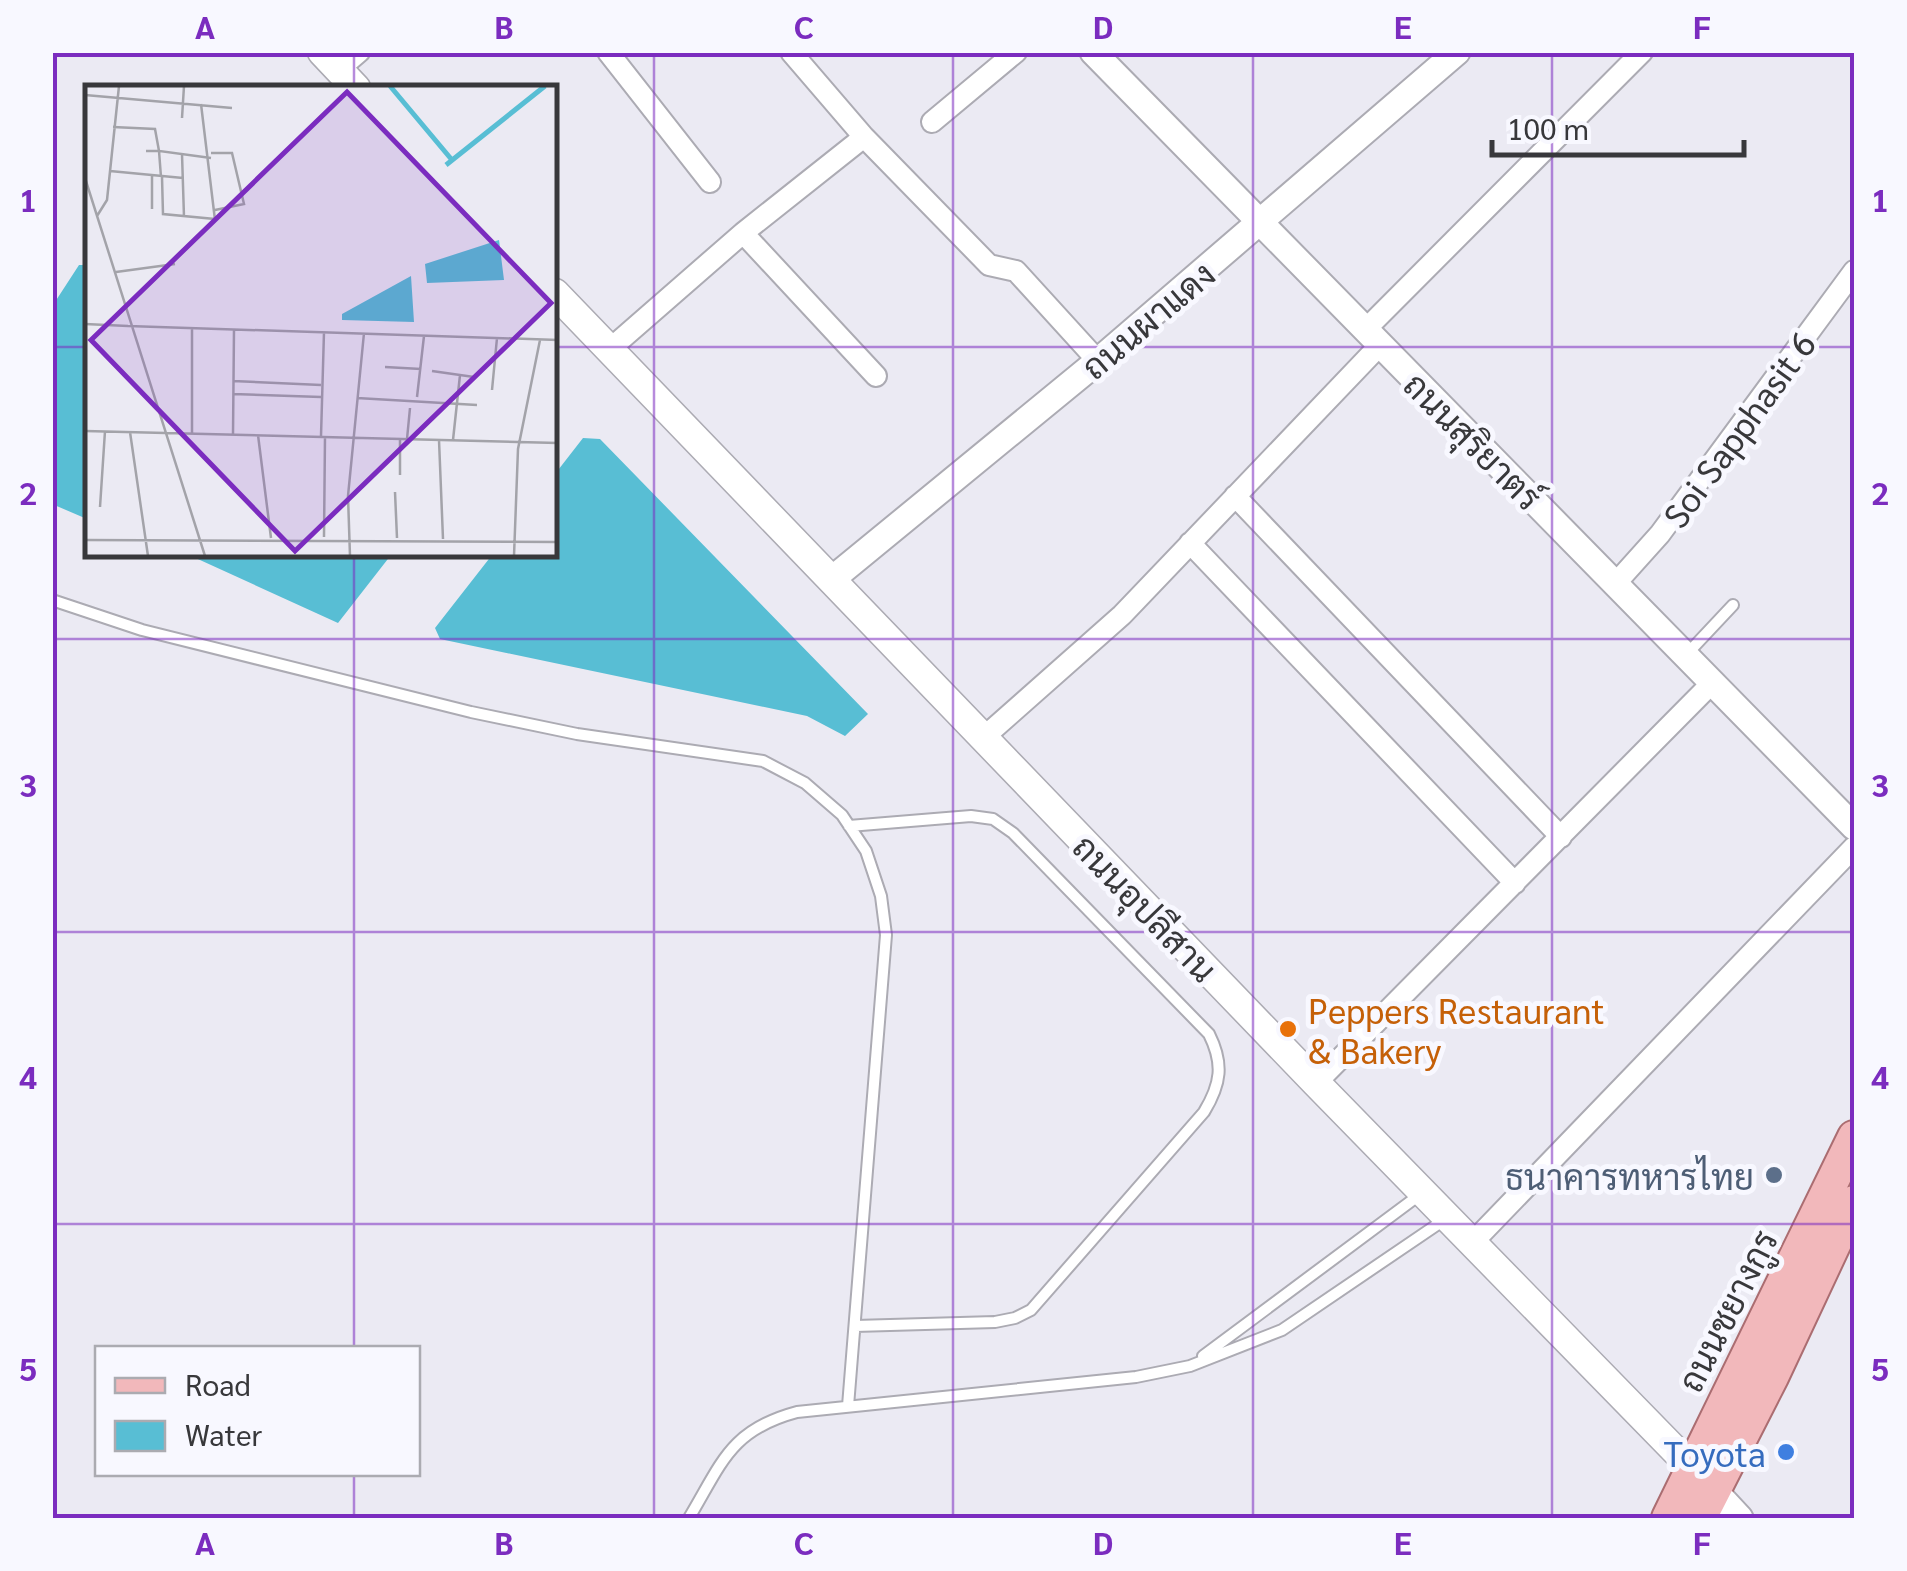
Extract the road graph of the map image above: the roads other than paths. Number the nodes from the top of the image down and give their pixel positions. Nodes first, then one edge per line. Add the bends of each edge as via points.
1 (791, 52) edge
2 (1016, 52) edge
3 (1094, 52) edge
4 (1457, 52) edge
5 (1642, 52) edge
6 (619, 56) edge
7 (932, 122) dead end
8 (864, 137) junction
9 (710, 182) dead end
10 (1259, 224) junction
11 (742, 233) junction
12 (1854, 272) edge
13 (558, 296) edge
14 (1373, 337) junction
15 (610, 349) junction
16 (1098, 360) junction
17 (876, 376) dead end
18 (1235, 496) junction
19 (1190, 543) junction
20 (831, 580) junction
21 (1616, 584) junction
22 (52, 600) edge
23 (1732, 605) dead end
24 (1686, 654) junction
25 (1713, 682) junction
26 (982, 738) junction
27 (849, 826) junction
28 (1854, 827) edge
29 (1561, 837) junction
30 (1854, 847) edge
31 (1515, 883) junction
32 (1316, 1083) junction
33 (1854, 1137) edge
34 (1424, 1192) junction
35 (1854, 1202) edge
36 (1448, 1217) junction
37 (1822, 1239) junction
38 (1473, 1242) junction
39 (854, 1326) junction
40 (1190, 1366) junction
41 (848, 1406) junction
42 (1702, 1492) edge
43 (689, 1518) edge
44 (1668, 1518) edge
45 (1740, 1518) edge

1 - 8 street
2 - 7 street
3 - 10 street, ถนนสุริยาตร์
4 - 10 street, ถนนผาแดง
5 - 14 street
6 - 9 street
8 - 11 street
8 - 16 street via 989,265 1016,271
10 - 14 street, ถนนสุริยาตร์
10 - 16 street, ถนนผาแดง
11 - 15 street
11 - 17 street
12 - 21 street, Soi Sapphasit 6
13 - 15 main road, ถนนอุปลีสาน
14 - 18 street
14 - 21 street, ถนนสุริยาตร์
15 - 20 main road, ถนนอุปลีสาน
16 - 20 street, ถนนผาแดง
18 - 19 street
18 - 29 street
19 - 26 street via 1122,614
19 - 31 street
20 - 26 main road, ถนนอุปลีสาน
21 - 24 street, ถนนสุริยาตร์
22 - 27 lane via 142,630 470,712 764,761 805,783
23 - 24 lane
24 - 25 street, ถนนสุริยาตร์
25 - 28 street, ถนนสุริยาตร์
25 - 29 street
26 - 32 main road, ถนนอุปลีสาน
27 - 39 lane via 866,851 886,935
27 - 39 lane via 992,819 1209,1034 1221,1073 1204,1112 1031,1310 995,1322
29 - 31 street
30 - 38 street
31 - 32 street
32 - 34 main road, ถนนอุปลีสาน
33 - 37 main road, ถนนชยางกูร
34 - 36 main road, ถนนอุปลีสาน
34 - 40 lane
35 - 37 main road, ถนนชยางกูร
36 - 38 main road, ถนนอุปลีสาน
36 - 40 lane via 1282,1330
37 - 42 main road, ถนนชยางกูร via 1772,1378
38 - 42 main road, ถนนอุปลีสาน
39 - 41 lane
40 - 41 lane
41 - 43 lane via 767,1420 744,1434
42 - 44 main road, ถนนชยางกูร
42 - 45 street, ถนนอุปลีสาน

